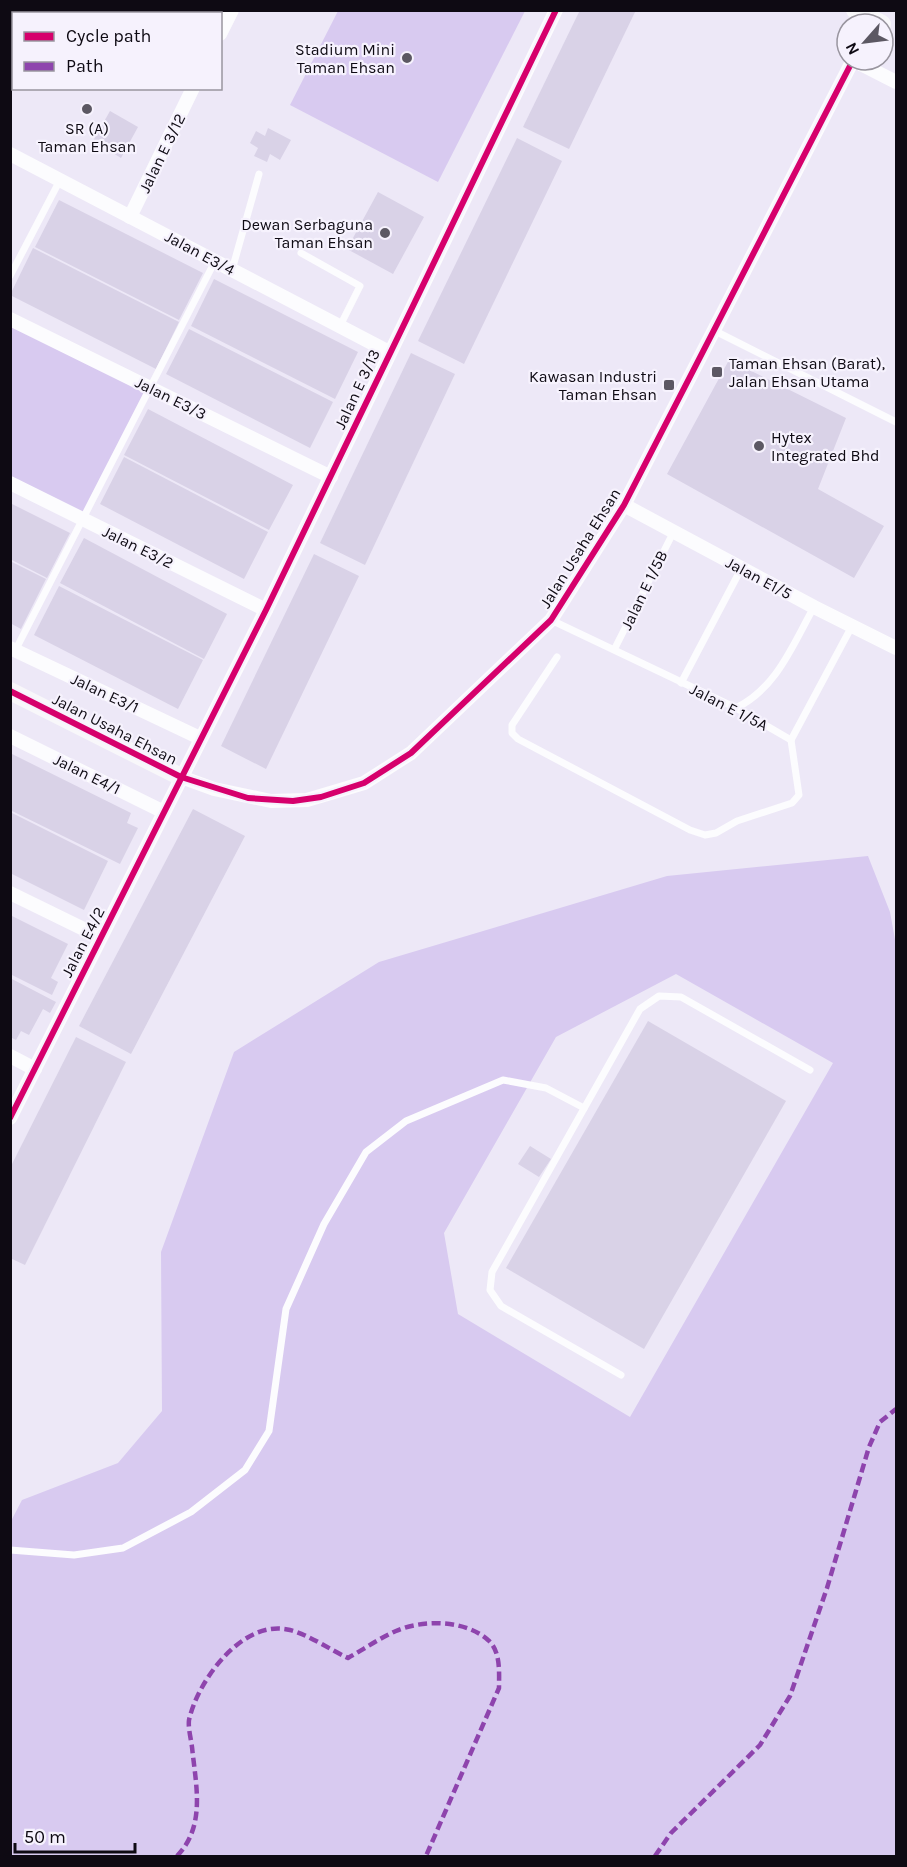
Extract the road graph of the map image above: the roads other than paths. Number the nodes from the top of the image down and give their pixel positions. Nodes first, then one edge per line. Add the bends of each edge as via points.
1 (232, 10) edge
2 (556, 10) edge
3 (222, 30) edge
4 (847, 72) edge
5 (877, 72) edge
6 (897, 82) edge
7 (193, 90) edge
8 (10, 154) edge
9 (260, 174) dead end
10 (60, 180) junction
11 (130, 217) junction
12 (301, 253) dead end
13 (215, 261) junction
14 (232, 270) junction
15 (10, 276) edge
16 (10, 320) edge
17 (340, 326) junction
18 (715, 331) junction
19 (389, 352) junction
20 (150, 388) junction
21 (897, 422) edge
22 (331, 477) junction
23 (10, 483) edge
24 (624, 505) junction
25 (82, 519) junction
26 (673, 533) junction
27 (741, 569) junction
28 (814, 607) junction
29 (266, 610) junction
30 (550, 620) junction
31 (852, 626) junction
32 (615, 648) junction
33 (897, 648) edge
34 (13, 649) edge
35 (557, 657) dead end
36 (681, 683) junction
37 (10, 691) edge
38 (736, 708) junction
39 (10, 736) edge
40 (200, 738) junction
41 (791, 740) junction
42 (181, 777) junction
43 (164, 812) junction
44 (10, 893) edge
45 (100, 937) junction
46 (10, 1056) edge
47 (35, 1069) junction
48 (810, 1070) dead end
49 (584, 1108) junction
50 (10, 1118) edge
51 (621, 1375) dead end
52 (10, 1550) edge

1 - 3 street
2 - 19 street, Jalan E 3/13
4 - 18 street, Jalan Usaha Ehsan
5 - 6 street
7 - 11 street, Jalan E 3/12
8 - 10 street, Jalan E3/4
9 - 14 lane
10 - 11 street, Jalan E3/4
10 - 15 lane
11 - 13 street, Jalan E3/4
12 - 17 lane via 360,286
13 - 14 street, Jalan E3/4
13 - 20 lane
14 - 17 street, Jalan E3/4
16 - 20 street, Jalan E3/3
17 - 19 street, Jalan E3/4
18 - 21 lane
18 - 24 street, Jalan Usaha Ehsan
19 - 22 street, Jalan E 3/13
20 - 22 street, Jalan E3/3
20 - 25 lane
22 - 29 street, Jalan E 3/13
23 - 25 street, Jalan E3/2
24 - 26 street, Jalan E1/5
24 - 30 street, Jalan Usaha Ehsan
25 - 29 street, Jalan E3/2
25 - 34 lane
26 - 27 street, Jalan E1/5
26 - 32 lane, Jalan E 1/5B
27 - 28 street, Jalan E1/5
27 - 36 lane
28 - 31 street, Jalan E1/5
28 - 38 lane via 770,684
29 - 40 street, Jalan E 3/13
30 - 32 lane, Jalan E 1/5A
30 - 42 street, Jalan Usaha Ehsan via 411,753 364,783 307,800 271,801 214,789
31 - 33 street, Jalan E1/5
31 - 41 lane
32 - 36 lane, Jalan E 1/5A
34 - 40 street, Jalan E3/1
35 - 41 lane via 512,725 512,733 690,830 705,835 792,803 799,795
36 - 38 lane, Jalan E 1/5A
37 - 42 street, Jalan Usaha Ehsan
38 - 41 lane, Jalan E 1/5A
39 - 43 street, Jalan E4/1
40 - 42 street, Jalan E 3/13
42 - 43 street, Jalan E4/2
43 - 45 street, Jalan E4/2
44 - 45 street
45 - 47 street, Jalan E4/2
46 - 47 street
47 - 50 street, Jalan E4/2
48 - 49 lane via 681,997 659,996 640,1010
49 - 51 lane via 492,1272 490,1290 501,1306
49 - 52 lane via 546,1088 503,1080 406,1121 366,1152 324,1224 286,1309 269,1431 245,1470 191,1512 123,1548 74,1555

